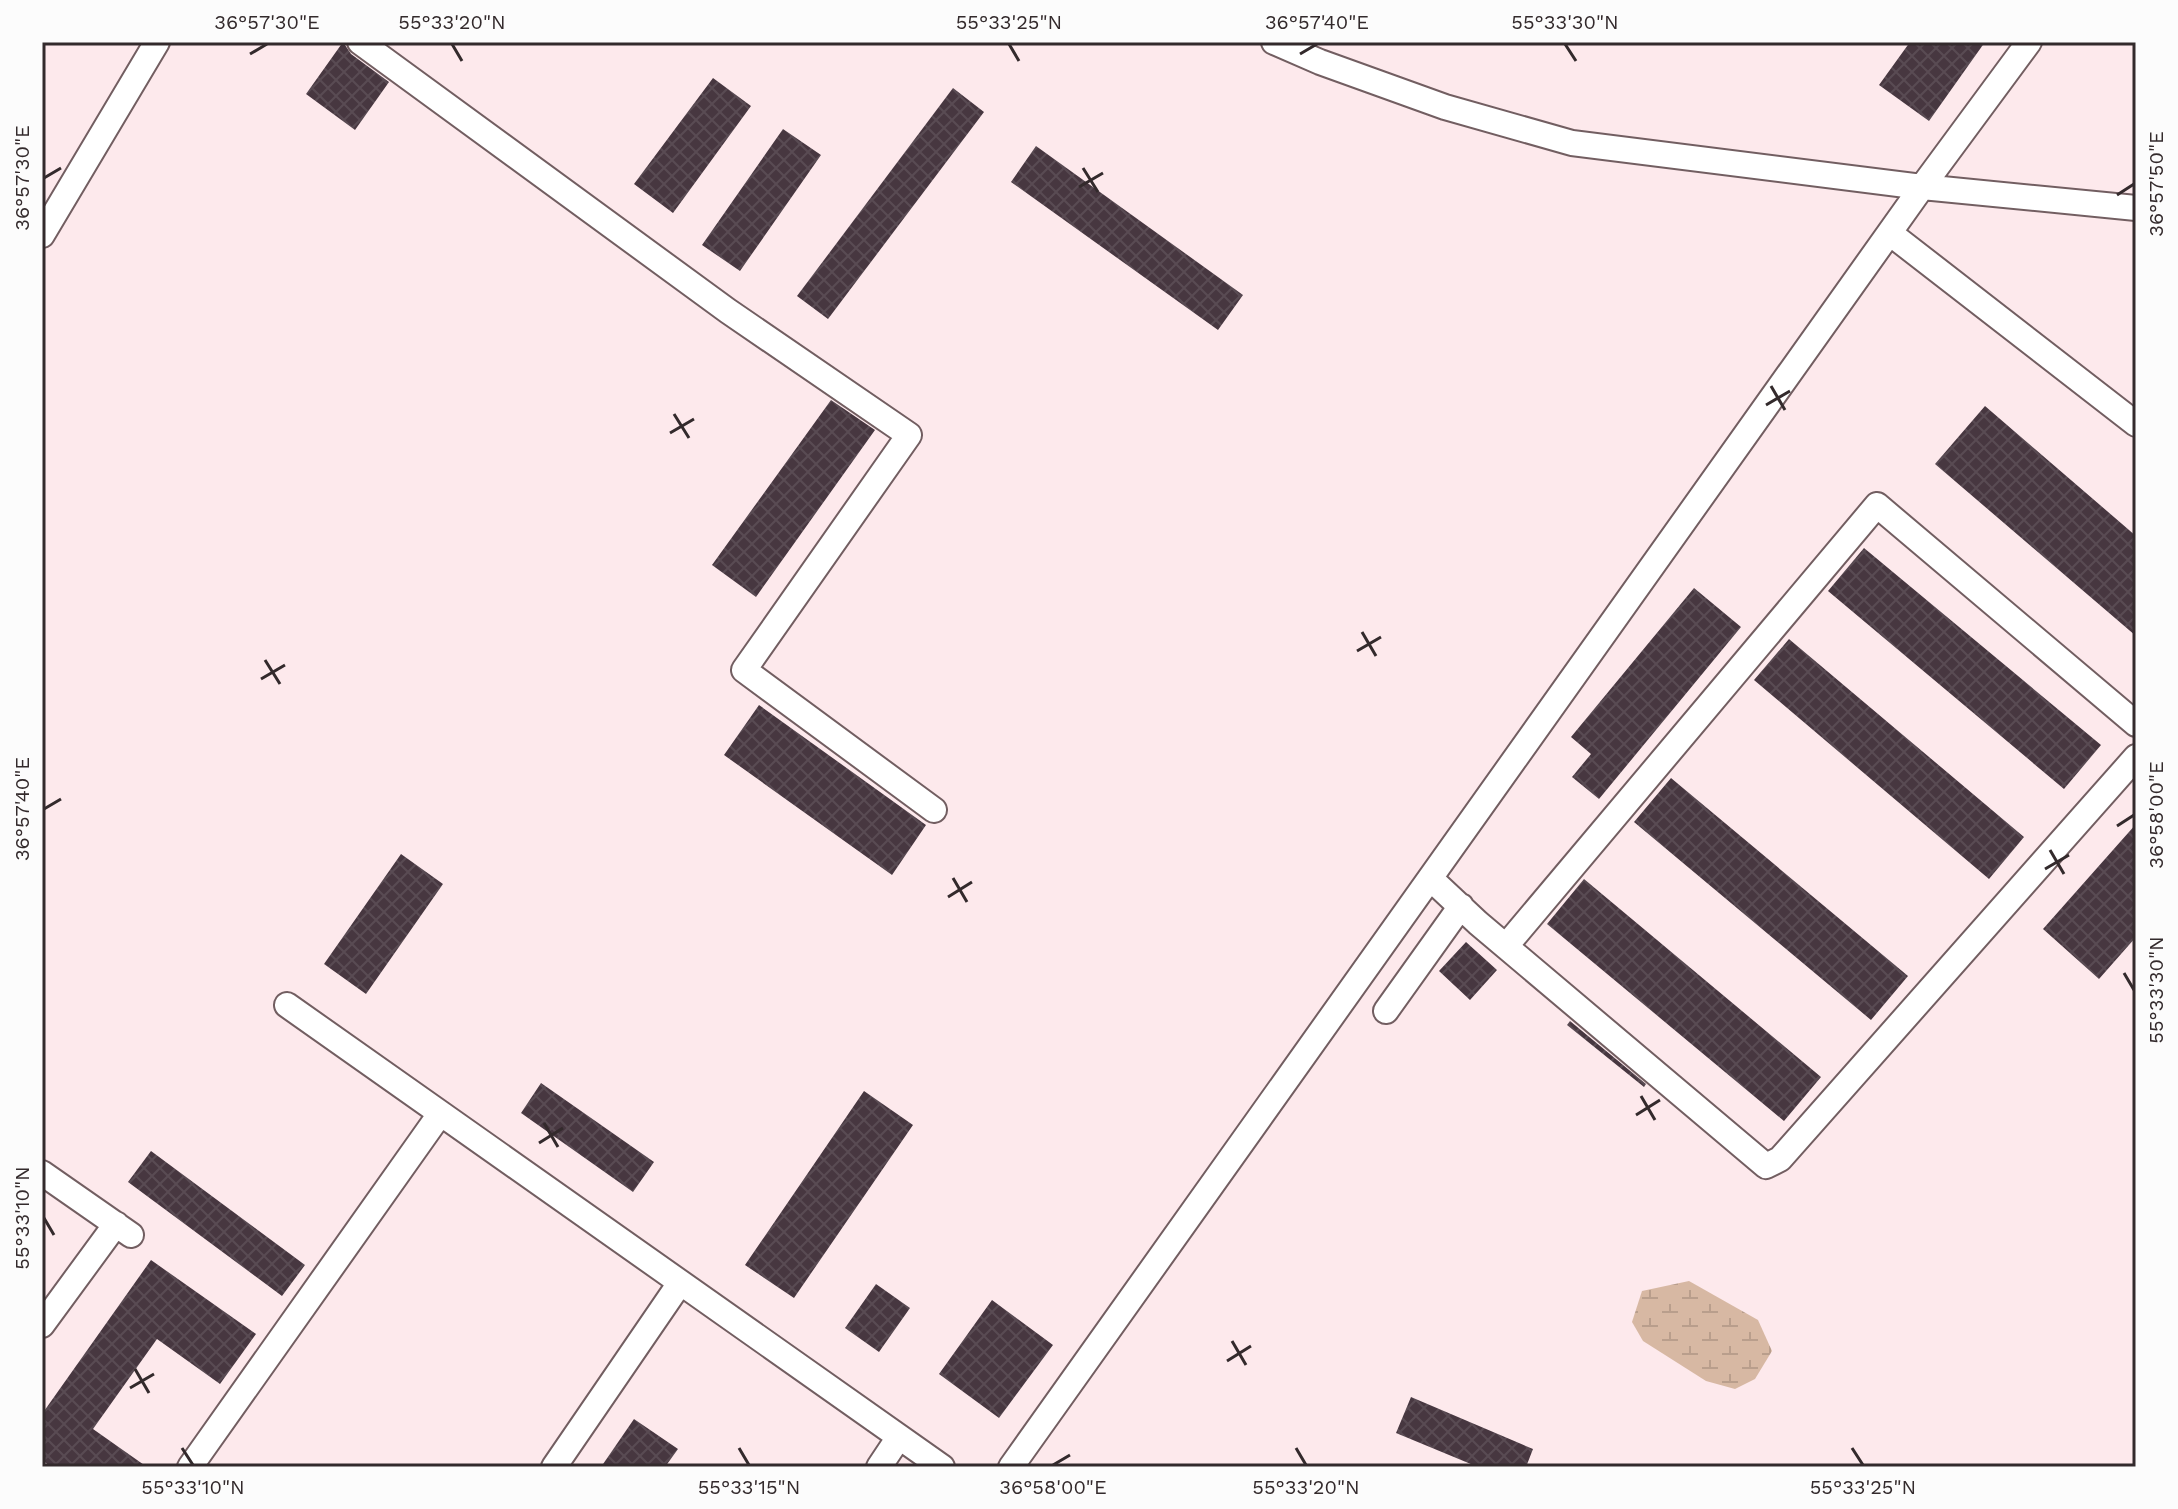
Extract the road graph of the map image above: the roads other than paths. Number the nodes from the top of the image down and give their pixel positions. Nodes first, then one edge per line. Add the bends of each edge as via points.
1 (157, 42) edge
2 (360, 42) edge
3 (1274, 42) edge
4 (2029, 42) edge
5 (1922, 187) junction
6 (2136, 208) edge
7 (1891, 234) junction
8 (42, 235) edge
9 (2136, 424) edge
10 (2136, 724) edge
11 (2136, 757) edge
12 (934, 810) dead end
13 (1431, 879) junction
14 (1461, 906) junction
15 (1506, 946) junction
16 (287, 1005) dead end
17 (1386, 1011) dead end
18 (440, 1114) junction
19 (42, 1173) edge
20 (680, 1283) junction
21 (42, 1325) edge
22 (899, 1437) junction
23 (190, 1467) edge
24 (554, 1467) edge
25 (879, 1467) edge
26 (942, 1467) edge
27 (1011, 1467) edge

1 - 8 street
2 - 12 street via 728,311 909,435 744,670
3 - 5 street via 1445,107 1572,143
4 - 5 street
5 - 6 street
5 - 7 street
7 - 9 street
7 - 13 street
10 - 15 street via 1877,505
11 - 15 street via 1780,1159 1766,1166
13 - 14 street
13 - 27 street
14 - 15 street
14 - 17 street
16 - 18 street
18 - 20 street
18 - 23 street
19 - 21 street via 124,1230
20 - 22 street
20 - 24 street
22 - 25 street
22 - 26 street

